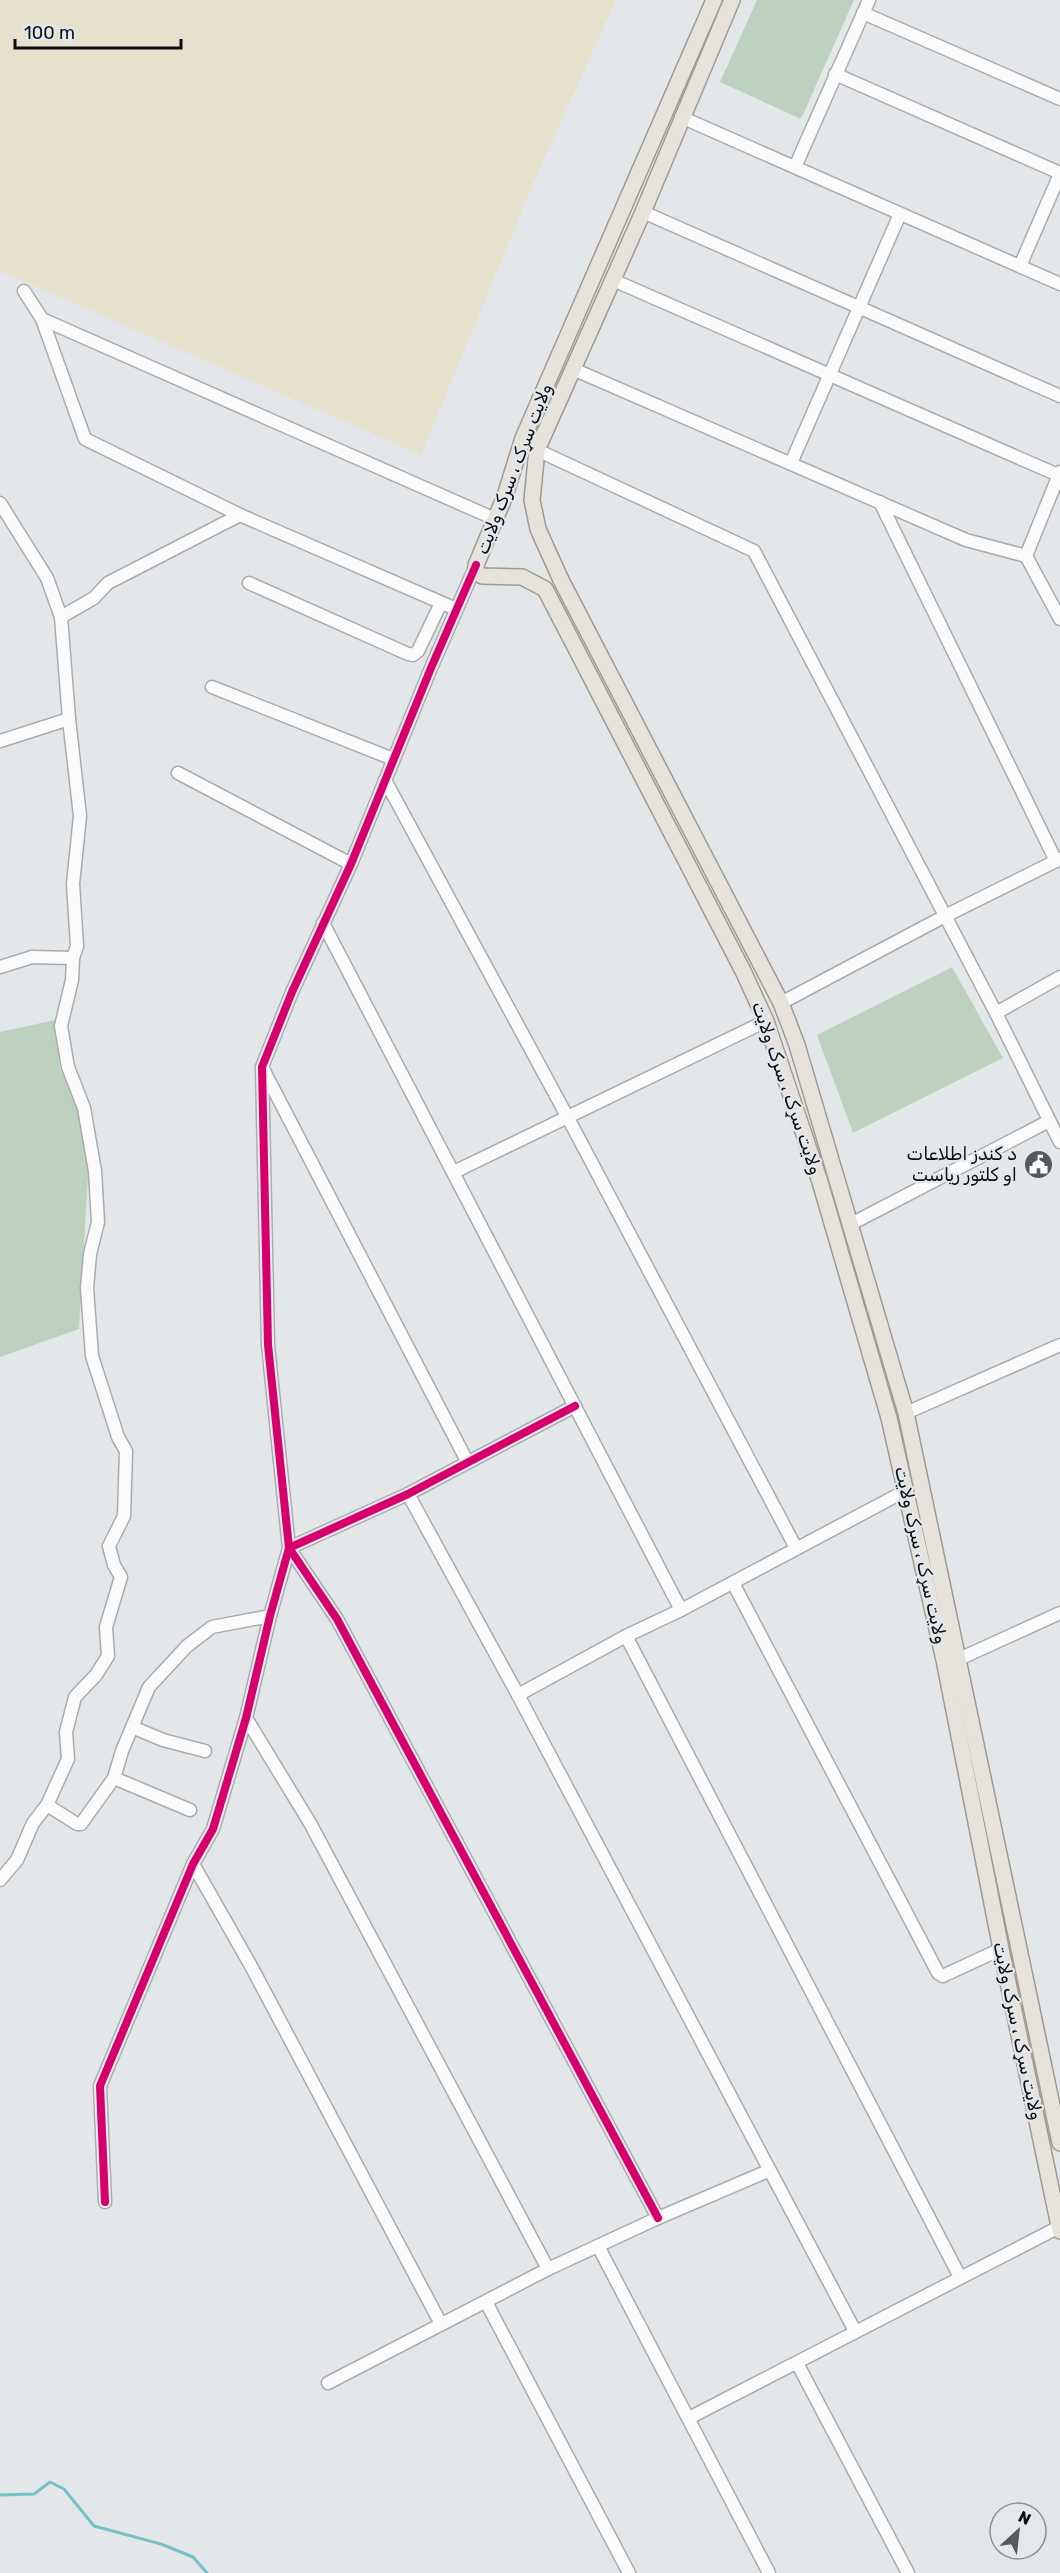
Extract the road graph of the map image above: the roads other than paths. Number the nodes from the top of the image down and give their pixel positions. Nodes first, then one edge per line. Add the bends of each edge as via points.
1 (714, 0) edge
2 (732, 0) edge
3 (869, 0) edge
4 (863, 13) junction
5 (836, 74) junction
6 (1060, 99) edge
7 (681, 117) junction
8 (795, 167) junction
9 (1060, 174) edge
10 (643, 212) junction
11 (900, 214) junction
12 (1020, 266) junction
13 (613, 280) junction
14 (1060, 284) edge
15 (24, 291) dead end
16 (859, 308) junction
17 (42, 319) junction
18 (573, 369) junction
19 (829, 375) junction
20 (1060, 396) edge
21 (537, 450) junction
22 (790, 463) junction
23 (1059, 474) edge
24 (880, 502) junction
25 (0, 503) edge
26 (240, 515) junction
27 (495, 519) junction
28 (1026, 556) junction
29 (476, 565) junction
30 (561, 580) junction
31 (249, 583) dead end
32 (545, 589) junction
33 (441, 603) junction
34 (456, 609) junction
35 (61, 617) junction
36 (1060, 619) edge
37 (212, 687) dead end
38 (69, 719) junction
39 (0, 741) edge
40 (393, 759) junction
41 (178, 773) dead end
42 (385, 780) junction
43 (1058, 860) edge
44 (351, 864) junction
45 (945, 916) junction
46 (323, 922) junction
47 (73, 958) junction
48 (0, 967) edge
49 (1060, 977) edge
50 (781, 1003) junction
51 (996, 1013) junction
52 (766, 1022) junction
53 (262, 1067) junction
54 (568, 1118) junction
55 (1049, 1121) junction
56 (1060, 1142) edge
57 (454, 1172) junction
58 (851, 1224) junction
59 (1060, 1345) edge
60 (575, 1406) junction
61 (906, 1413) junction
62 (467, 1461) junction
63 (907, 1490) junction
64 (408, 1494) junction
65 (289, 1548) junction
66 (796, 1548) junction
67 (733, 1583) junction
68 (681, 1610) junction
69 (1060, 1613) edge
70 (270, 1616) junction
71 (626, 1636) junction
72 (959, 1659) junction
73 (518, 1695) junction
74 (246, 1718) junction
75 (132, 1727) junction
76 (205, 1750) dead end
77 (114, 1778) junction
78 (47, 1805) junction
79 (190, 1810) dead end
80 (193, 1864) junction
81 (0, 1880) edge
82 (1001, 1948) junction
83 (1060, 2143) edge
84 (768, 2171) junction
85 (105, 2202) dead end
86 (657, 2218) junction
87 (1060, 2229) edge
88 (598, 2246) junction
89 (548, 2269) junction
90 (960, 2277) junction
91 (486, 2302) junction
92 (441, 2324) junction
93 (855, 2331) junction
94 (797, 2363) junction
95 (328, 2384) dead end
96 (688, 2418) junction
97 (629, 2573) edge
98 (769, 2573) edge
99 (908, 2573) edge

1 - 27 main road, ولایت سړک ، سرک ولایت via 523,438
2 - 7 main road, ولایت سړک ، سرک ولایت
3 - 4 street
4 - 5 street
4 - 6 street
5 - 8 street
5 - 9 street
7 - 8 street
7 - 10 main road, ولایت سړک ، سرک ولایت
8 - 11 street
9 - 12 street
10 - 13 main road, ولایت سړک ، سرک ولایت
10 - 16 street
11 - 12 street
11 - 16 street
12 - 14 street
13 - 18 main road, ولایت سړک ، سرک ولایت
13 - 19 street
15 - 17 street
16 - 19 street
16 - 20 street
17 - 26 street via 85,439
17 - 27 street
18 - 21 main road, ولایت سړک ، سرک ولایت
18 - 22 street
19 - 22 street
19 - 23 street
21 - 30 main road, ولایت سړک ، سرک ولایت via 532,500 538,529
21 - 45 street via 754,551
22 - 24 street
23 - 28 street
24 - 28 street via 966,540
24 - 43 street
25 - 35 street via 46,578
26 - 33 street
26 - 35 street via 108,583 94,598
27 - 29 main road, ولایت سړک ، سرک ولایت
28 - 36 street
29 - 32 main road, ولایت سړک ، سرک ولایت via 482,576 522,577
29 - 34 street
30 - 32 main road
30 - 50 main road, ولایت سړک ، سرک ولایت
31 - 33 street via 413,655
32 - 52 main road, ولایت سړک ، سرک ولایت
33 - 34 street
34 - 40 street
35 - 38 street
37 - 40 street
38 - 39 street
38 - 47 street via 80,816 73,884 77,946
40 - 42 street
41 - 44 street
42 - 44 street
42 - 54 street
43 - 45 street
44 - 46 street
45 - 50 street
45 - 51 street
46 - 53 street
46 - 57 street
47 - 48 street via 32,957
47 - 78 street via 61,1026 68,1067 84,1108 94,1171 98,1222 87,1288 92,1356 126,1452 126,1496 124,1516 109,1546 121,1576 106,1627 108,1656 96,1676 75,1697 66,1732 68,1759
49 - 51 street
50 - 58 main road, ولایت سړک ، سرک ولایت
51 - 55 street
52 - 54 street
52 - 63 main road, ولایت سړک ، سرک ولایت via 820,1182
53 - 62 street
53 - 65 street via 268,1345
54 - 57 street
54 - 66 street
55 - 56 street
55 - 58 street
57 - 60 street
58 - 61 main road, ولایت سړک ، سرک ولایت
59 - 61 street
60 - 62 street
60 - 68 street
61 - 72 main road, ولایت سړک ، سرک ولایت
62 - 64 street
63 - 66 street
63 - 82 main road, ولایت سړک ، سرک ولایت
64 - 65 street
64 - 73 street
65 - 70 street
65 - 86 street via 337,1619
66 - 67 street
67 - 68 street
67 - 82 street via 939,1973 943,1976
68 - 71 street
69 - 72 street
70 - 74 street
70 - 75 street via 212,1627 187,1646 149,1687
71 - 73 street
71 - 90 street
72 - 83 main road, ولایت سړک ، سرک ولایت
73 - 84 street
74 - 80 street via 213,1829
74 - 89 street via 310,1823
75 - 76 street via 163,1740
75 - 77 street
77 - 78 street via 81,1824
77 - 79 street
78 - 81 street
80 - 85 street via 100,2086
80 - 92 street
82 - 87 main road, ولایت سړک ، سرک ولایت
84 - 86 street
84 - 93 street
86 - 88 street
87 - 90 street
88 - 89 street
88 - 96 street
89 - 91 street
90 - 93 street
91 - 92 street
91 - 97 street
92 - 95 street
93 - 94 street
94 - 96 street
94 - 99 street
96 - 98 street

